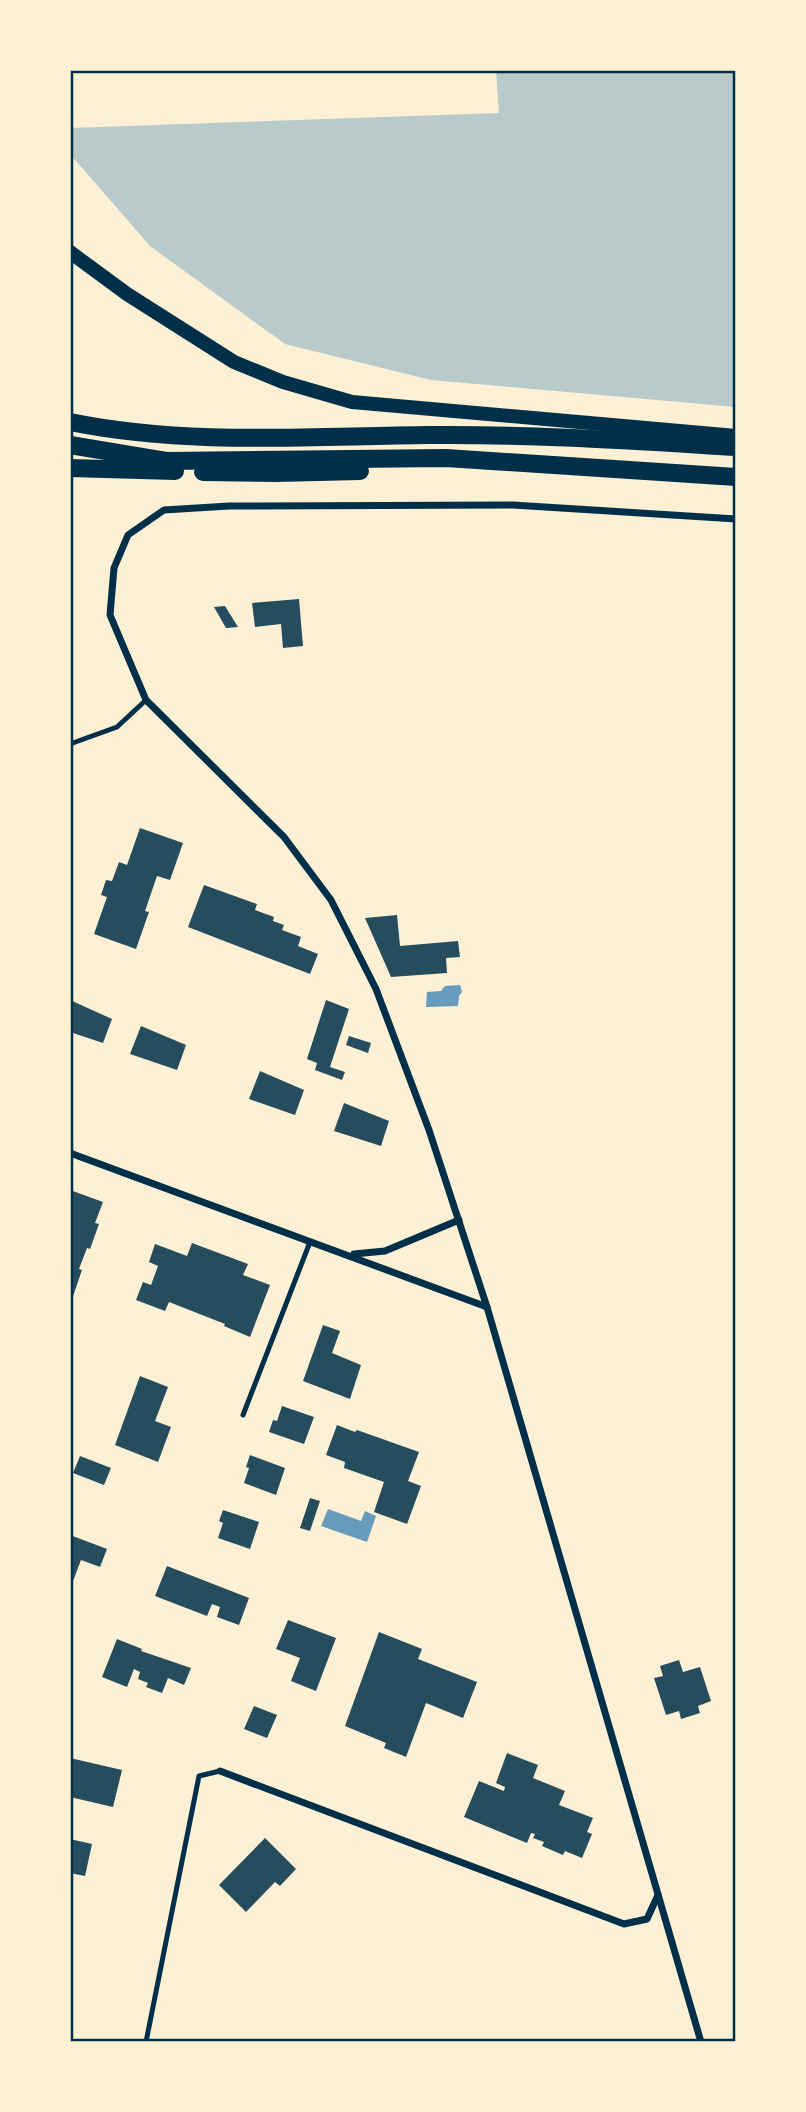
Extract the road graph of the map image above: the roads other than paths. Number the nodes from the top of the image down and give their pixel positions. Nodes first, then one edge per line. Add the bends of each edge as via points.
1 (70, 251) edge
2 (70, 422) edge
3 (736, 436) edge
4 (70, 445) edge
5 (736, 447) edge
6 (70, 468) edge
7 (652, 470) junction
8 (736, 477) edge
9 (736, 519) edge
10 (146, 700) junction
11 (70, 744) edge
12 (70, 1153) edge
13 (458, 1220) junction
14 (310, 1242) junction
15 (349, 1254) junction
16 (487, 1307) junction
17 (243, 1415) dead end
18 (220, 1771) joint
19 (658, 1894) junction
20 (146, 2042) edge
21 (701, 2042) edge

1 - 3 main road via 127,294 234,362 283,383 352,402
2 - 5 main road via 220,438 431,435
4 - 7 main road via 166,461 446,458
6 - 7 main road via 276,473 458,468
7 - 8 main road
9 - 10 street via 513,505 164,510 128,535 114,568 110,615
10 - 11 lane via 117,727
10 - 13 street via 284,837 331,900 376,989
12 - 14 street
13 - 15 street via 385,1251
13 - 16 street
14 - 15 street
14 - 17 lane
15 - 16 street
16 - 19 street
18 - 19 street via 624,1924 647,1919
18 - 20 lane via 199,1776
19 - 21 street

